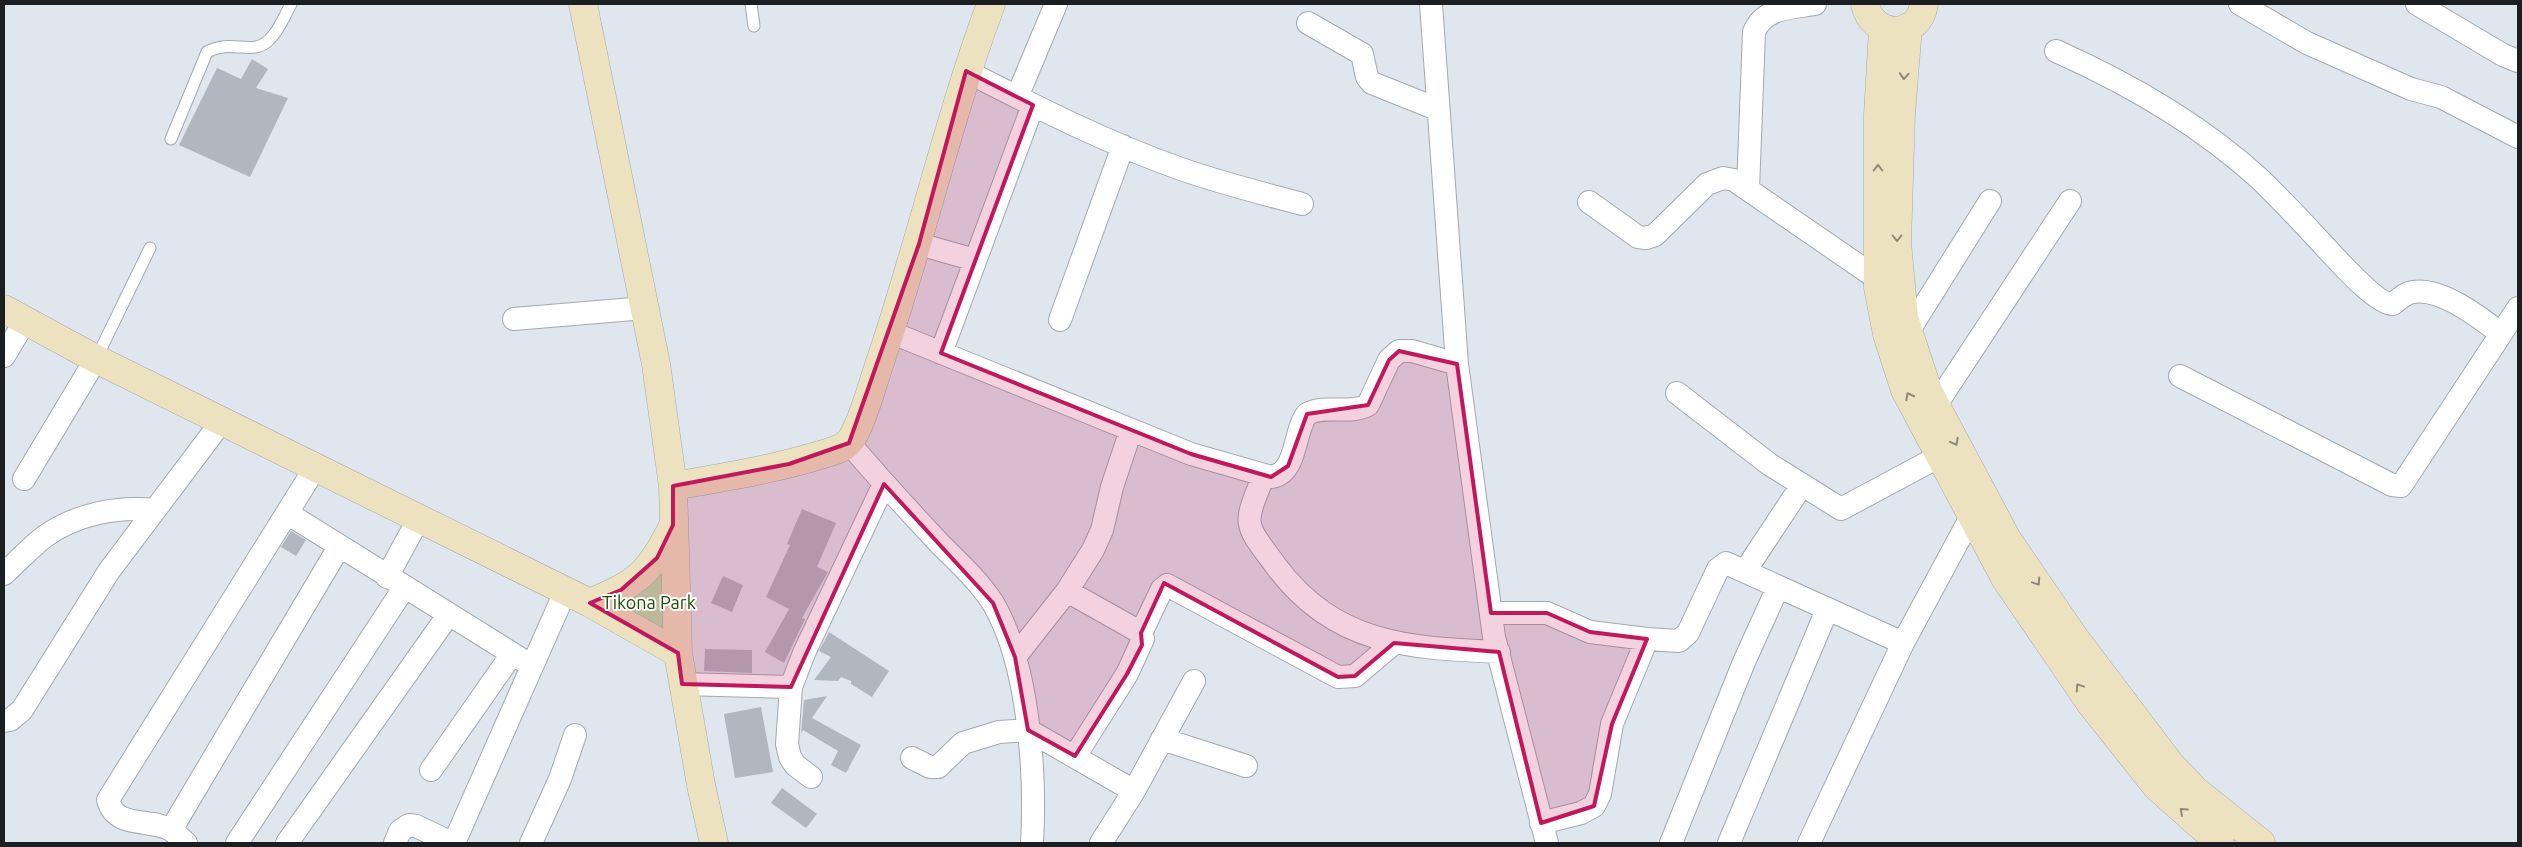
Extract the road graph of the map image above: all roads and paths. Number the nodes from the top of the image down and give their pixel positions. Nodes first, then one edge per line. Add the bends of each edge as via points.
1 (291, 4) edge
2 (582, 4) edge
3 (751, 4) edge
4 (991, 4) edge
5 (1056, 4) edge
6 (1431, 4) edge
7 (1815, 4) edge
8 (1865, 4) edge
9 (1924, 4) edge
10 (2240, 4) edge
11 (2417, 4) edge
12 (1308, 23) dead end
13 (754, 26) dead end
14 (1896, 28) junction
15 (2056, 51) dead end
16 (2518, 61) edge
17 (966, 71) junction
18 (1025, 101) junction
19 (1437, 110) junction
20 (2518, 137) edge
21 (171, 139) dead end
22 (1122, 146) junction
23 (1748, 189) junction
24 (1990, 201) dead end
25 (2070, 201) dead end
26 (1589, 202) dead end
27 (1302, 204) dead end
28 (919, 244) junction
29 (150, 248) dead end
30 (976, 260) junction
31 (1878, 279) junction
32 (645, 308) junction
33 (2518, 308) edge
34 (15, 315) edge
35 (514, 319) dead end
36 (1060, 320) dead end
37 (890, 332) junction
38 (1908, 332) junction
39 (2501, 334) junction
40 (941, 353) junction
41 (4, 356) edge
42 (96, 359) junction
43 (1457, 364) junction
44 (2180, 376) dead end
45 (1677, 393) dead end
46 (1936, 405) junction
47 (222, 420) junction
48 (1131, 430) junction
49 (849, 443) junction
50 (1940, 456) junction
51 (315, 468) junction
52 (1264, 475) junction
53 (24, 479) dead end
54 (884, 484) junction
55 (1802, 485) junction
56 (672, 486) junction
57 (1977, 505) junction
58 (155, 510) junction
59 (287, 513) junction
60 (419, 518) junction
61 (674, 525) junction
62 (339, 546) junction
63 (1745, 571) junction
64 (4, 574) edge
65 (395, 582) junction
66 (1778, 587) junction
67 (1067, 591) junction
68 (565, 592) junction
69 (590, 603) junction
70 (1826, 610) junction
71 (1491, 613) junction
72 (449, 614) junction
73 (1141, 634) junction
74 (1647, 639) junction
75 (1394, 643) junction
76 (1903, 643) junction
77 (1499, 652) junction
78 (512, 654) junction
79 (678, 654) junction
80 (1015, 656) junction
81 (532, 666) junction
82 (1194, 681) dead end
83 (682, 684) junction
84 (792, 687) junction
85 (4, 720) edge
86 (1028, 730) junction
87 (575, 735) dead end
88 (1162, 739) junction
89 (1075, 756) junction
90 (912, 758) dead end
91 (1246, 766) dead end
92 (431, 770) dead end
93 (811, 777) dead end
94 (2171, 784) junction
95 (1134, 791) junction
96 (1544, 833) edge
97 (178, 837) edge
98 (237, 843) edge
99 (287, 843) edge
100 (395, 843) edge
101 (453, 843) edge
102 (531, 843) edge
103 (714, 843) edge
104 (1032, 843) edge
105 (1101, 843) edge
106 (1671, 843) edge
107 (1729, 843) edge
108 (1809, 843) edge
109 (2220, 843) edge
110 (2261, 843) edge

1 - 21 lane via 270,40 260,47 226,45 207,52
2 - 32 street
3 - 13 lane
4 - 17 street
5 - 18 street
6 - 19 street
7 - 23 street via 1777,10 1757,23 1754,32
8 - 14 street via 1871,20
9 - 14 street via 1920,16
10 - 20 street via 2307,43 2411,89 2441,96
11 - 16 street
12 - 19 street via 1362,54 1367,77 1372,83
31 -> 14 street via 1878,115
14 -> 38 street via 1901,113 1897,243
15 - 39 street via 2107,74 2185,120 2260,179 2384,303 2393,304 2414,292 2436,296 2464,307
17 - 18 street
17 - 28 street
18 - 22 street
18 - 30 street
19 - 43 street
22 - 27 street via 1181,169
22 - 36 street
23 - 26 street via 1734,180 1715,180 1655,235 1646,238 1638,237
23 - 31 street
24 - 38 street
25 - 46 street
28 - 30 street
28 - 37 street
29 - 42 lane
30 - 40 street
50 -> 31 street via 1905,390 1887,334
32 - 35 street
32 - 56 street
33 - 39 street
34 - 41 street
34 - 42 street
37 - 40 street
37 - 49 street
38 - 46 street
39 - 44 street via 2401,486 2392,485
40 - 48 street
42 - 47 street
42 - 53 street
43 - 52 street via 1412,351 1399,351 1389,360 1368,404 1354,409 1307,414 1288,466 1278,476
43 - 71 street
45 - 55 street
46 -> 57 street
47 - 51 street
47 - 58 street
48 - 52 street via 1191,454
48 - 67 street via 1102,530
49 - 54 street
49 - 56 street via 789,464
50 - 55 street via 1841,509
50 - 57 street
51 - 59 street
51 - 60 street
52 - 75 street via 1250,508 1248,522 1254,536 1290,584 1326,616
54 - 80 street via 988,596
54 - 84 street via 804,653
55 - 63 street
56 - 61 street
57 - 76 street
57 - 94 street via 2008,539
58 - 64 street via 124,508 72,521 44,537
58 - 85 street via 109,571 22,710 10,720
59 - 62 street
59 - 97 street via 108,800 110,809 120,818
60 - 65 street
60 - 68 street
61 - 69 street via 657,558 641,575 622,590
61 - 79 street
62 - 65 street
62 - 97 street
63 - 66 street
63 - 74 street via 1729,564 1720,566 1682,639
65 - 72 street
65 - 98 street
66 - 70 street
66 - 106 street
67 - 73 street
67 - 80 street
68 - 69 street
68 - 81 street
69 - 79 street
70 - 76 street
70 - 107 street
71 - 74 street via 1547,613 1590,632
71 - 77 street
72 - 78 street
72 - 99 street
73 - 75 street via 1166,585 1338,677 1354,676
73 - 89 street via 1142,645 1127,674
74 - 96 street via 1612,724 1600,794 1594,806
75 - 77 street via 1439,650
76 - 108 street
77 - 96 street
78 - 81 street
78 - 92 street
79 - 83 street
80 - 86 street
81 - 101 street
82 - 88 street
83 - 84 street
83 - 103 street
84 - 93 street via 787,744 795,765
86 - 89 street
86 - 90 street via 999,732 963,744 938,767 930,767
86 - 104 street via 1034,797
87 - 102 street via 560,779
88 - 91 street
88 - 95 street
89 - 95 street
109 -> 94 street
94 - 110 street
95 - 105 street
100 - 101 street via 400,831 409,825

